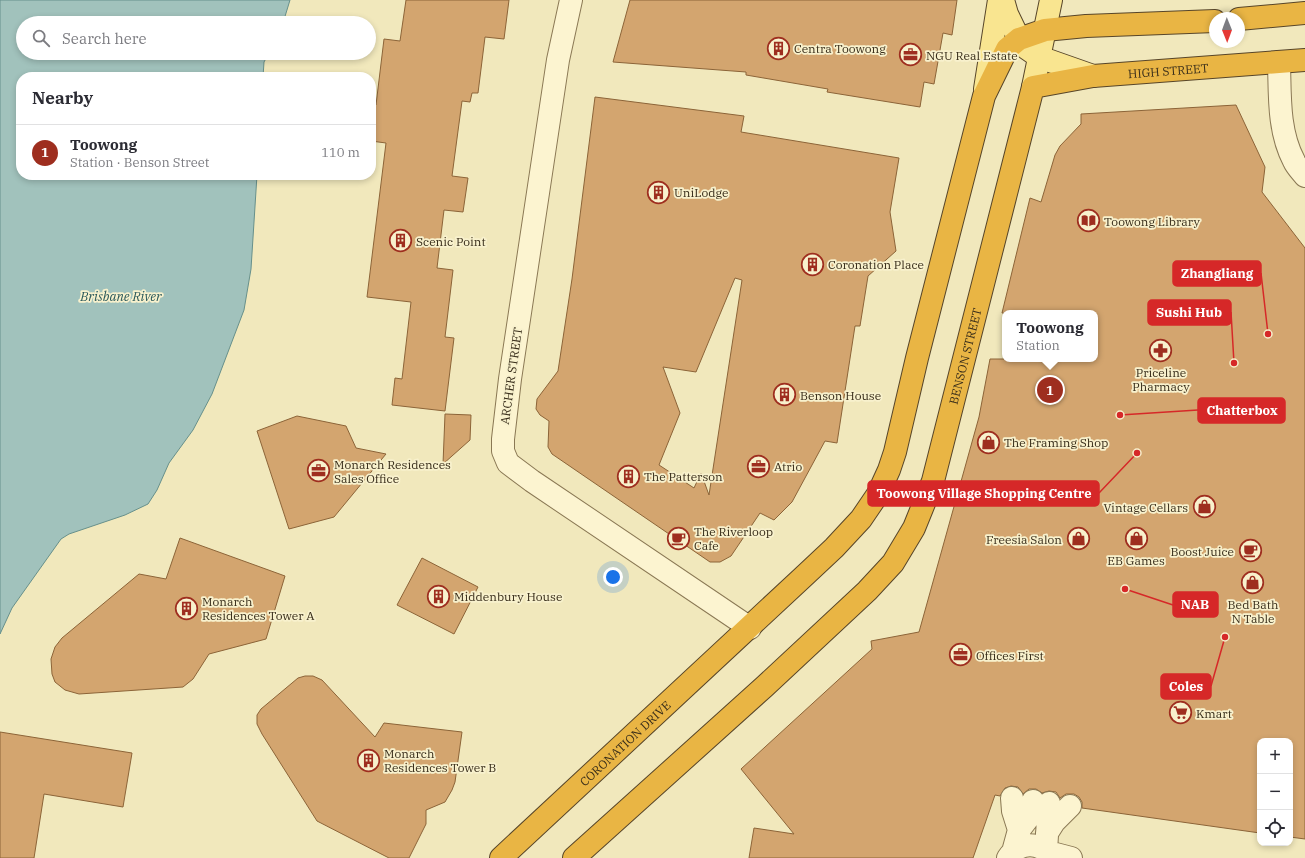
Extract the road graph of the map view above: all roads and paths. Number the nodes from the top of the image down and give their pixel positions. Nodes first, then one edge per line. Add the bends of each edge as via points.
1 (571, 0) edge
2 (999, 0) edge
3 (1003, 0) edge
4 (1051, 0) edge
5 (1305, 13) edge
6 (1245, 18) edge
7 (1209, 21) edge
8 (1044, 30) junction
9 (1019, 39) junction
10 (1039, 58) junction
11 (1305, 60) edge
12 (1279, 62) junction
13 (1093, 76) junction
14 (1033, 87) junction
15 (984, 96) junction
16 (1305, 176) edge
17 (750, 628) junction
18 (1012, 798) dead end
19 (1019, 830) junction
20 (1048, 849) edge
21 (1009, 855) edge
22 (501, 858) edge
23 (574, 858) edge
24 (1071, 858) edge

1 - 17 street, ARCHER STREET via 547,130 510,379 503,451 508,463 532,481
2 - 15 main road
3 - 9 main road
4 - 8 main road, BENSON STREET
5 - 6 highway
7 - 8 highway
8 - 9 highway
8 - 10 main road, BENSON STREET
9 - 10 main road
9 - 15 highway via 1007,49
10 - 13 main road
10 - 14 main road, BENSON STREET
11 - 12 highway, HIGH STREET
12 - 13 highway, HIGH STREET
12 - 16 street via 1281,116 1286,138 1294,162
13 - 14 highway, HIGH STREET
14 - 23 highway, BENSON STREET via 933,481 914,528 892,563 867,591
15 - 17 highway via 889,470 878,494 861,519
17 - 22 highway, CORONATION DRIVE
18 - 19 street
19 - 20 street via 1029,817 1051,804
19 - 21 street
20 - 21 street via 1034,845 1021,846
20 - 24 street

